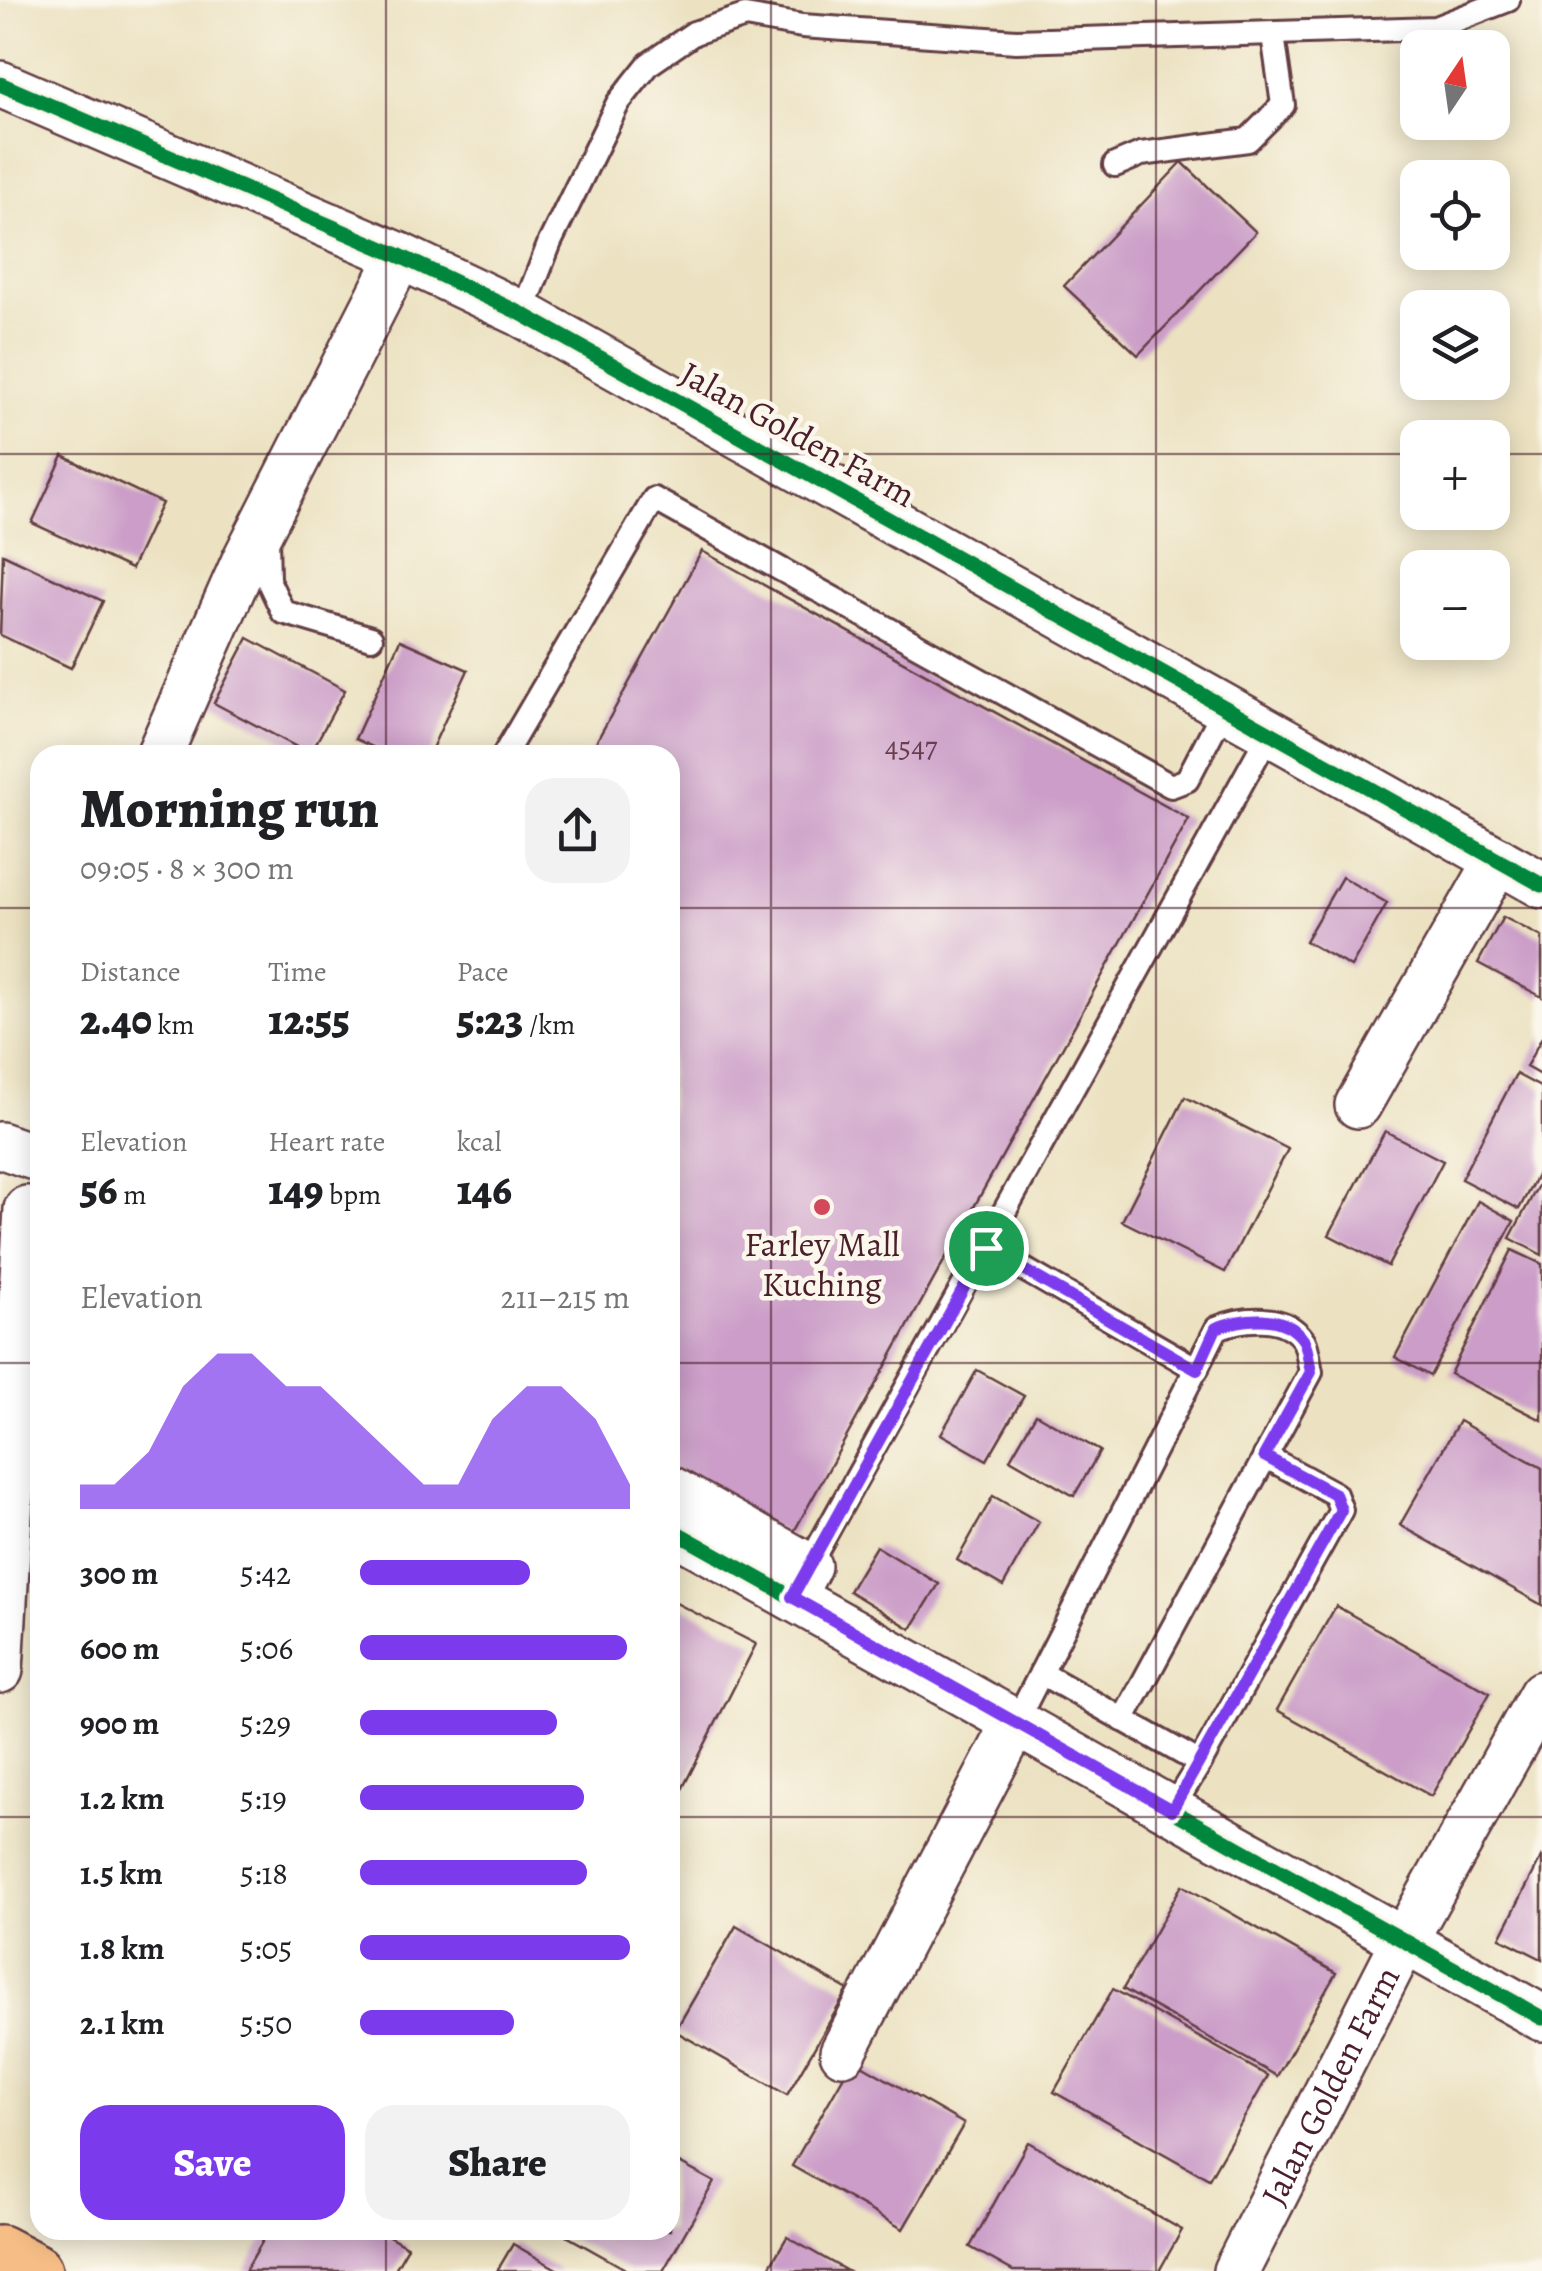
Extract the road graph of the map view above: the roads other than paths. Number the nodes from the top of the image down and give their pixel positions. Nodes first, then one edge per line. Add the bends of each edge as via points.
1 (1508, 0) edge
2 (1273, 35) junction
3 (0, 84) edge
4 (1115, 165) dead end
5 (400, 256) junction
6 (522, 314) junction
7 (273, 506) junction
8 (371, 638) dead end
9 (1225, 707) junction
10 (1270, 732) junction
11 (164, 745) edge
12 (510, 745) edge
13 (1498, 860) junction
14 (1542, 885) edge
15 (1358, 1105) dead end
16 (0, 1145) edge
17 (30, 1156) edge
18 (22, 1208) edge
19 (986, 1248) junction
20 (1197, 1370) junction
21 (1264, 1456) junction
22 (680, 1497) edge
23 (680, 1533) edge
24 (800, 1581) junction
25 (0, 1670) edge
26 (1040, 1674) junction
27 (1542, 1694) edge
28 (1123, 1720) junction
29 (1016, 1722) junction
30 (1200, 1763) junction
31 (1172, 1810) junction
32 (1403, 1943) junction
33 (1542, 2018) edge
34 (844, 2052) dead end
35 (0, 2253) edge
36 (34, 2271) edge
37 (1236, 2271) edge

1 - 2 lane via 1434,28
2 - 4 lane via 1283,106 1248,140 1142,154
2 - 6 lane via 1016,41 818,28 745,16 694,33 649,64 618,103
3 - 5 street, Jalan Golden Farm
5 - 6 street, Jalan Golden Farm
5 - 7 street
6 - 9 street, Jalan Golden Farm
7 - 8 lane via 264,554 283,612
7 - 11 street
9 - 10 street, Jalan Golden Farm
9 - 12 lane via 1188,780 1170,786 654,498
10 - 13 street, Jalan Golden Farm
10 - 19 lane
13 - 14 street, Jalan Golden Farm
13 - 15 street
16 - 17 street
18 - 25 street
19 - 20 lane
19 - 24 lane
20 - 21 lane via 1216,1328 1246,1317 1284,1325 1304,1341 1311,1372
20 - 26 lane
21 - 28 lane
21 - 30 lane via 1335,1494 1341,1510
22 - 24 street
23 - 24 street
24 - 29 street
26 - 28 lane
26 - 29 lane
27 - 32 street, Jalan Golden Farm
28 - 30 lane
29 - 31 street
29 - 34 street
30 - 31 lane
31 - 32 street
32 - 33 street
32 - 37 street, Jalan Golden Farm
35 - 36 highway

